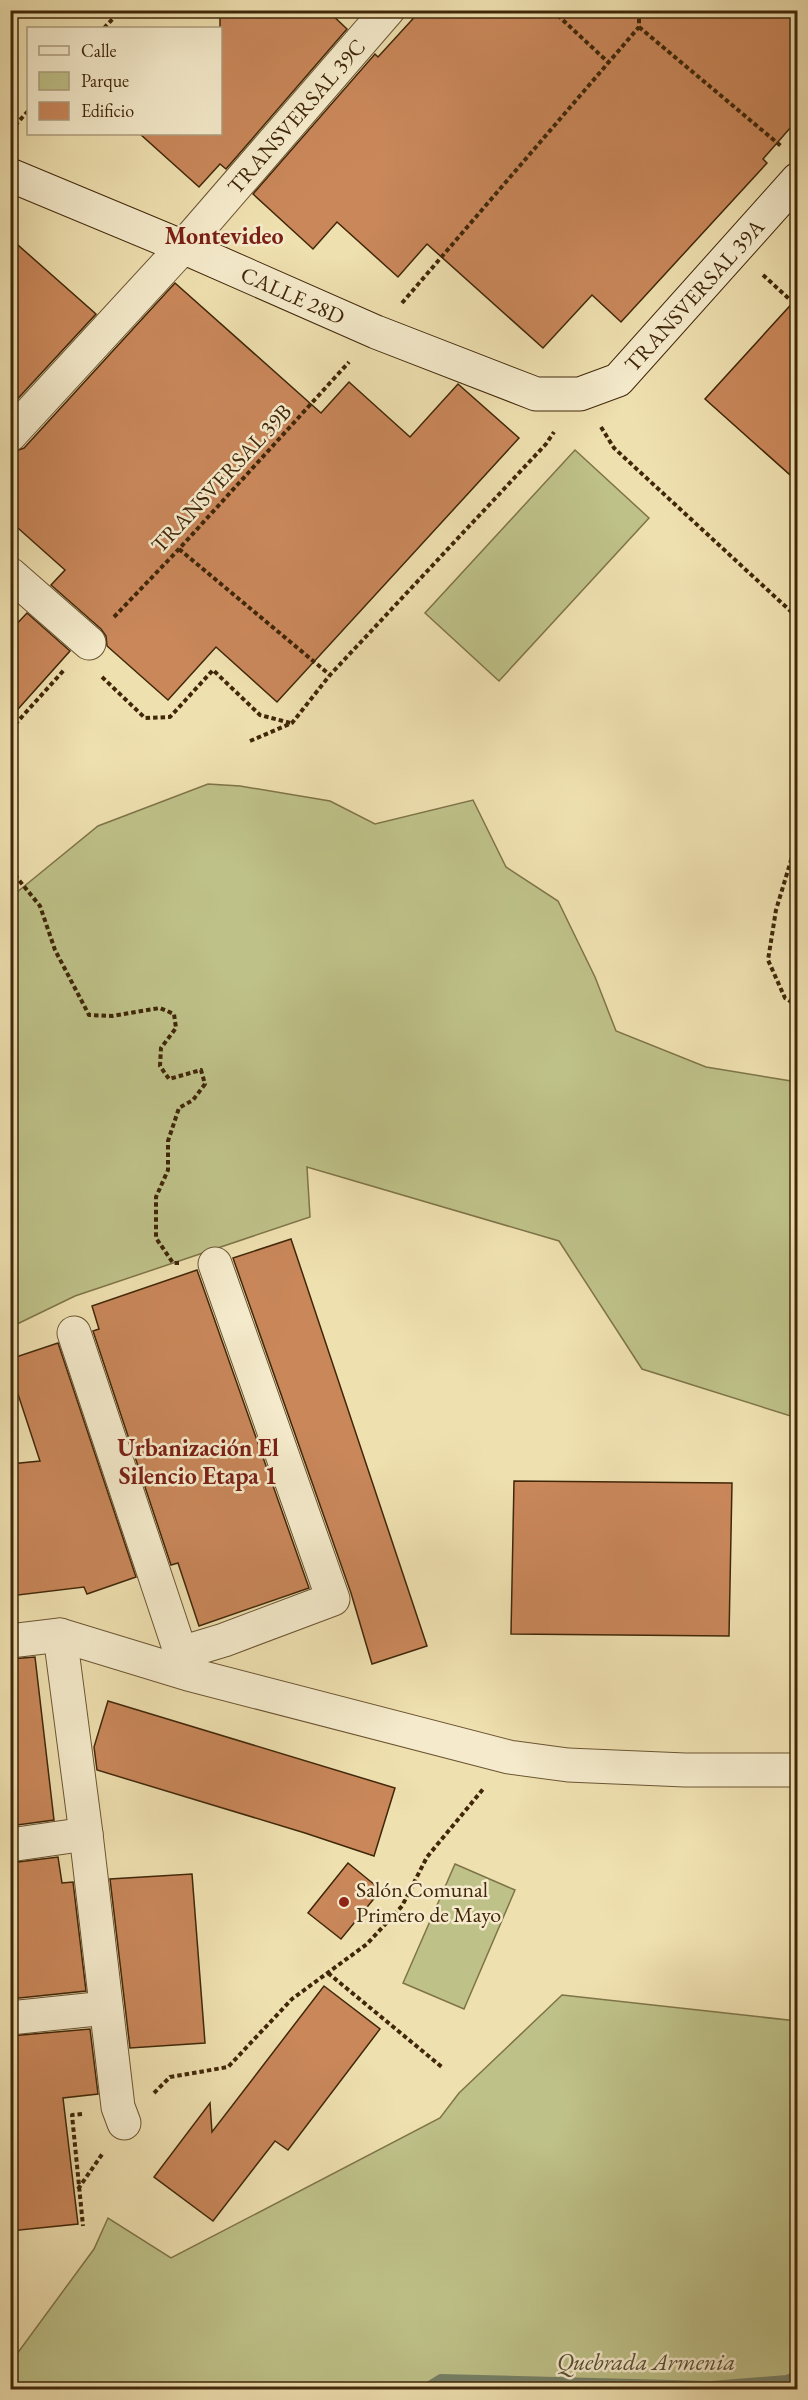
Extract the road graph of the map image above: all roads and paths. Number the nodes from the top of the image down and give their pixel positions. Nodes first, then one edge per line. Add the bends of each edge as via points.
1 (121, 10) edge
2 (552, 10) edge
3 (639, 10) edge
4 (370, 16) edge
5 (105, 27) edge
6 (639, 27) junction
7 (609, 63) junction
8 (27, 112) edge
9 (10, 131) edge
10 (793, 166) edge
11 (10, 175) edge
12 (183, 247) junction
13 (736, 250) junction
14 (798, 307) edge
15 (376, 332) junction
16 (580, 394) junction
17 (10, 435) edge
18 (179, 549) junction
19 (13, 582) edge
20 (798, 618) edge
21 (83, 649) junction
22 (330, 675) junction
23 (292, 723) junction
24 (10, 730) edge
25 (250, 741) dead end
26 (798, 837) edge
27 (10, 869) edge
28 (798, 1006) edge
29 (215, 1264) joint
30 (74, 1333) dead end
31 (60, 1635) junction
32 (10, 1641) edge
33 (184, 1663) junction
34 (509, 1757) junction
35 (798, 1770) edge
36 (86, 1834) junction
37 (10, 1845) edge
38 (328, 1973) junction
39 (106, 2008) junction
40 (10, 2018) edge
41 (443, 2068) dead end
42 (72, 2115) dead end
43 (124, 2123) junction
44 (78, 2189) junction
45 (83, 2226) dead end

1 - 5 path
2 - 7 path
3 - 6 path
4 - 12 street, TRANSVERSAL 39C
6 - 7 path, TRANSVERSAL 39B
6 - 10 path
7 - 15 path, TRANSVERSAL 39B
8 - 9 path
10 - 13 street, TRANSVERSAL 39A
11 - 12 street, CALLE 28D
12 - 15 street, CALLE 28D
12 - 17 street, TRANSVERSAL 39C
13 - 14 path
13 - 16 street, TRANSVERSAL 39A via 618,380
15 - 16 street, CALLE 28D via 536,394
15 - 18 path, TRANSVERSAL 39B
16 - 20 path via 614,448
16 - 22 path via 546,444
18 - 21 path, TRANSVERSAL 39B
18 - 22 path
19 - 21 street
21 - 23 path via 145,718 171,717 213,670 260,715
21 - 24 path, TRANSVERSAL 39B
22 - 23 path
23 - 25 path
26 - 28 path via 776,910 768,960 785,998
27 - 29 path via 40,906 55,950 89,1015 112,1016 160,1008 174,1014 176,1028 161,1048 160,1066 169,1079 201,1070 205,1084 193,1100 179,1108 168,1141 168,1170 156,1197 156,1239 173,1263
29 - 33 street via 333,1599 224,1640
30 - 33 street
31 - 32 street
31 - 33 street
31 - 36 street
33 - 34 street
34 - 35 street via 568,1765
34 - 38 path via 427,1857 402,1906 367,1944
36 - 37 street
36 - 39 street
38 - 41 path
38 - 43 path via 292,1999 228,2067 170,2077
39 - 40 street
39 - 43 street via 118,2108
42 - 44 path
43 - 44 path
44 - 45 path

